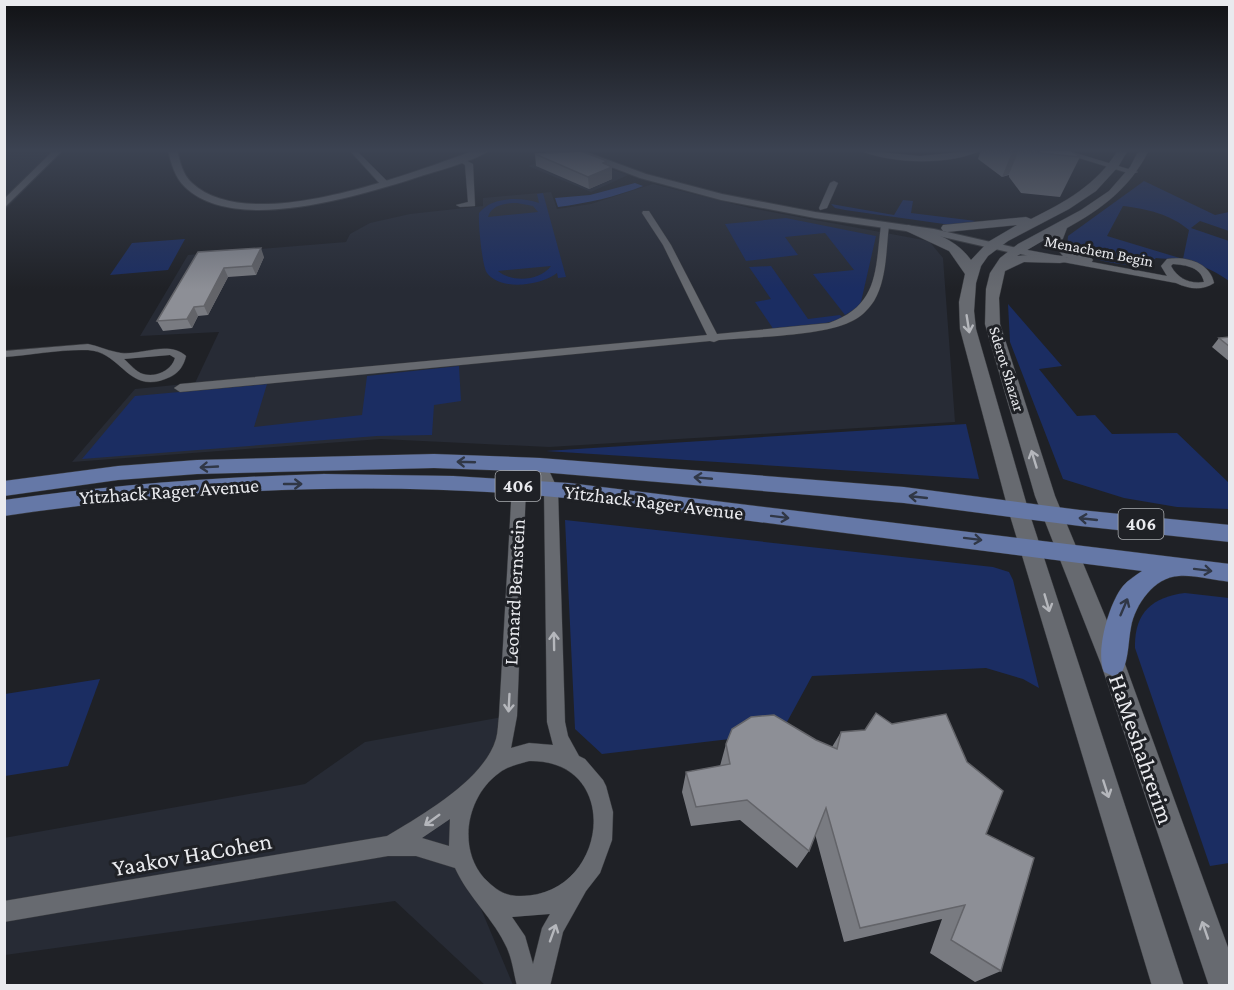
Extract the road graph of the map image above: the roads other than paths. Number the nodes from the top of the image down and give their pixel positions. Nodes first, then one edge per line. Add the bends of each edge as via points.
1 (209, 196) edge
2 (334, 196) edge
3 (471, 196) edge
4 (721, 196) edge
5 (828, 196) edge
6 (1081, 196) edge
7 (1111, 196) edge
8 (460, 205) dead end
9 (757, 205) junction
10 (822, 208) junction
11 (646, 213) dead end
12 (1043, 218) junction
13 (885, 225) junction
14 (1061, 226) junction
15 (947, 228) junction
16 (908, 229) junction
17 (997, 242) junction
18 (1022, 248) junction
19 (1060, 259) junction
20 (1086, 260) junction
21 (1166, 266) junction
22 (971, 273) junction
23 (997, 275) junction
24 (1176, 280) junction
25 (714, 339) junction
26 (4, 354) edge
27 (115, 356) junction
28 (180, 388) dead end
29 (540, 465) junction
30 (519, 486) junction
31 (4, 489) edge
32 (551, 490) junction
33 (4, 508) edge
34 (1018, 509) junction
35 (1052, 514) junction
36 (1230, 534) edge
37 (1030, 547) junction
38 (1069, 553) junction
39 (1176, 567) junction
40 (1230, 573) edge
41 (1113, 664) junction
42 (571, 760) junction
43 (488, 770) junction
44 (472, 788) junction
45 (388, 846) junction
46 (460, 859) junction
47 (579, 886) junction
48 (487, 897) junction
49 (4, 912) edge
50 (528, 986) edge
51 (539, 986) edge
52 (1168, 986) edge
53 (1225, 986) edge

1 - 2 street via 255,207 300,205
3 - 8 street via 472,204
4 - 9 street
5 - 10 street
6 - 12 main road, Sderot Shazar
7 - 14 main road, Sderot Shazar
9 - 10 street
9 - 13 street
10 - 15 street
11 - 25 street via 667,245
12 - 15 main road
12 - 17 main road, Sderot Shazar
13 - 16 street
13 - 25 street via 872,299 847,322 809,330
14 - 18 main road, Sderot Shazar
14 - 20 main road via 1056,241 1065,252
15 - 17 street
16 - 17 street
16 - 22 main road via 954,248
17 - 18 street
17 - 22 main road, Sderot Shazar via 980,256
18 - 19 street, Menachem Begin
18 - 20 street, Menachem Begin
18 - 23 main road, Sderot Shazar via 1003,263
19 - 23 main road via 1010,262
19 - 24 street, Menachem Begin
20 - 21 street, Menachem Begin via 1147,270
21 - 24 street
21 - 24 street, Menachem Begin via 1170,261 1189,263 1203,270 1210,281 1201,286
22 -> 34 main road, Sderot Shazar via 965,306 968,329
35 -> 23 main road, Sderot Shazar via 994,332 991,310
25 - 28 street
26 - 27 street via 88,347
27 - 27 street via 137,375 150,378 174,370 181,356 171,352
29 - 30 street
29 -> 31 main road, Yitzhack Rager Avenue / 406 via 434,461 246,465 118,473
29 - 32 street, Leonard Bernstein
34 -> 29 main road, Yitzhack Rager Avenue / 406 via 904,495
30 - 32 main road, Yitzhack Rager Avenue / 406
33 -> 30 main road, Yitzhack Rager Avenue / 406 via 109,494 242,484
30 -> 43 street, Leonard Bernstein via 508,716 504,742
32 -> 37 main road, Yitzhack Rager Avenue / 406
42 -> 32 street, Leonard Bernstein via 559,738 556,722
34 - 35 main road, Yitzhack Rager Avenue / 406
34 - 37 main road
36 -> 35 main road, Yitzhack Rager Avenue / 406
35 - 38 main road, HaMeshahrerim
37 - 38 main road, Yitzhack Rager Avenue / 406
37 -> 52 main road
38 - 39 main road, Yitzhack Rager Avenue / 406
38 - 41 main road, HaMeshahrerim
39 -> 40 main road, Yitzhack Rager Avenue / 406
41 -> 39 main road via 1119,619 1132,590 1155,574
53 -> 41 main road, HaMeshahrerim
42 - 43 street via 550,752 529,752 507,758
42 - 47 street via 587,773 599,792 605,815 603,840 595,864
43 - 44 street
44 -> 45 street, Yaakov HaCohen via 436,818
44 - 46 street via 461,811 457,835
45 - 46 street, Yaakov HaCohen via 417,846
45 - 49 street, Yaakov HaCohen
46 - 48 street via 471,880
47 - 48 street via 557,901 532,908 509,907
51 -> 47 street via 553,928
48 - 50 street via 517,944

